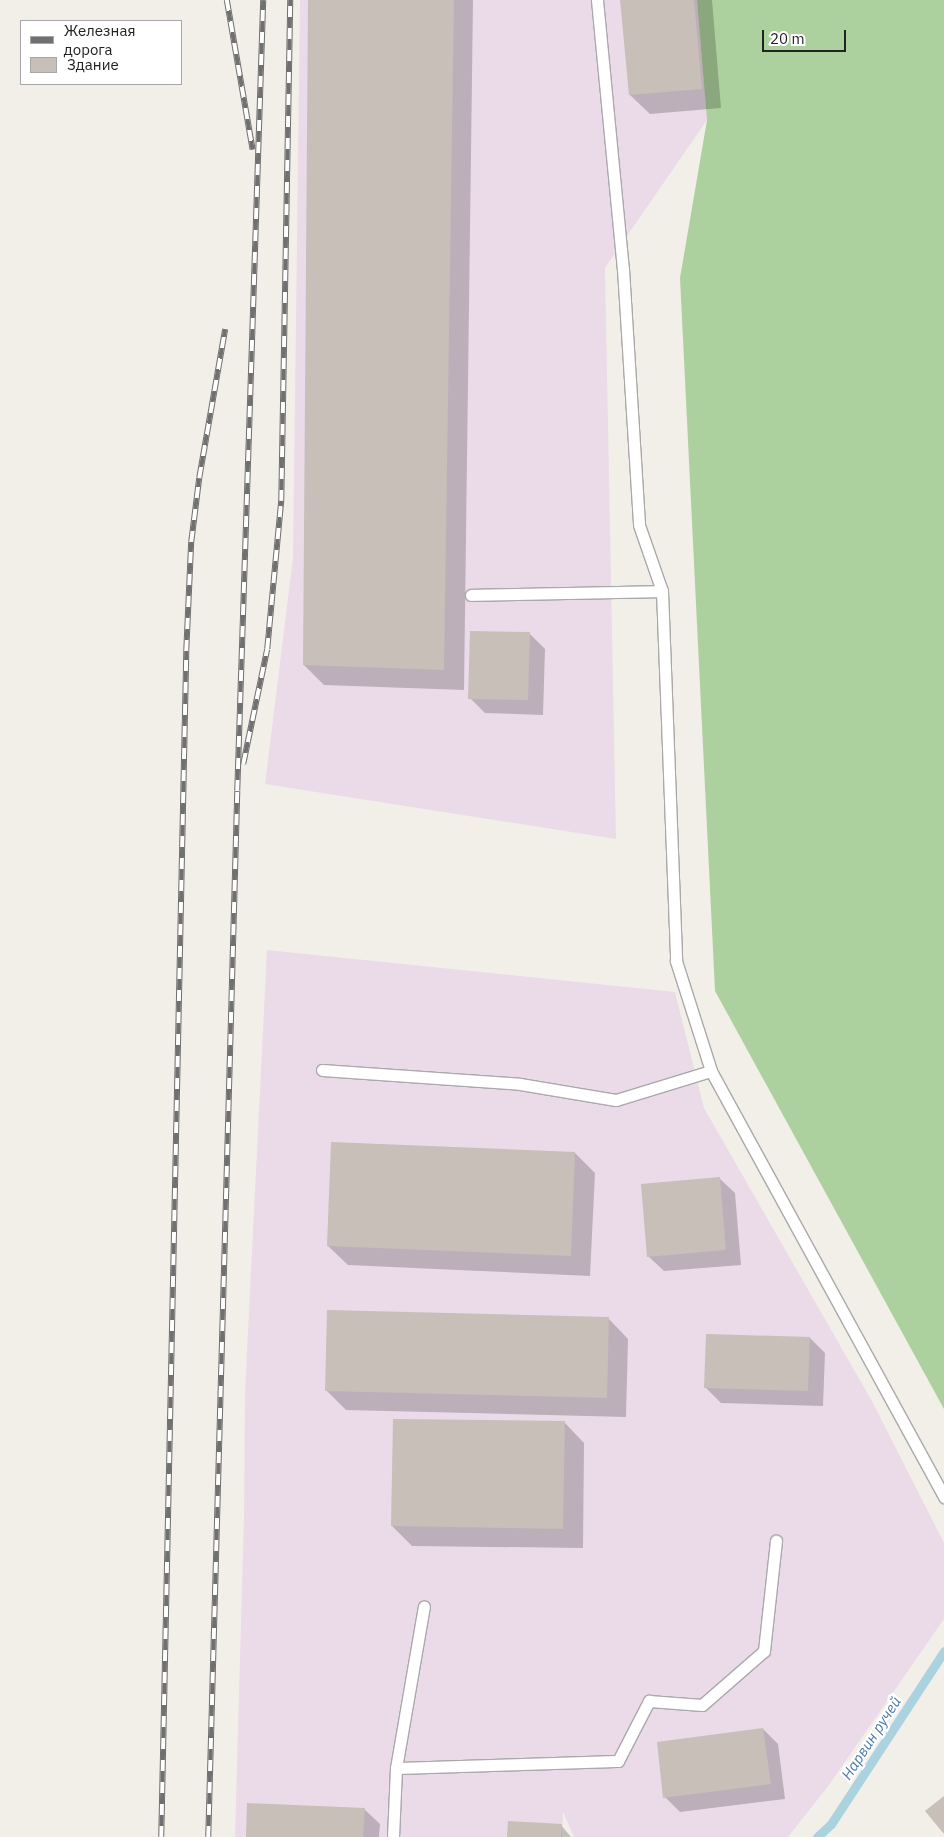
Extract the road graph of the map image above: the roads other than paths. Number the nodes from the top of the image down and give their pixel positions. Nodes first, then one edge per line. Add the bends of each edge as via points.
1 (597, 0) edge
2 (662, 590) junction
3 (471, 595) dead end
4 (322, 1070) dead end
5 (711, 1071) junction
6 (944, 1497) edge
7 (776, 1541) dead end
8 (424, 1606) dead end
9 (396, 1768) junction
10 (393, 1837) edge

1 - 2 lane via 623,268 639,525
2 - 3 lane
2 - 5 lane via 676,961
4 - 5 lane via 520,1084 616,1100
5 - 6 lane
7 - 9 lane via 764,1651 702,1705 649,1701 618,1761
8 - 9 lane
9 - 10 lane

